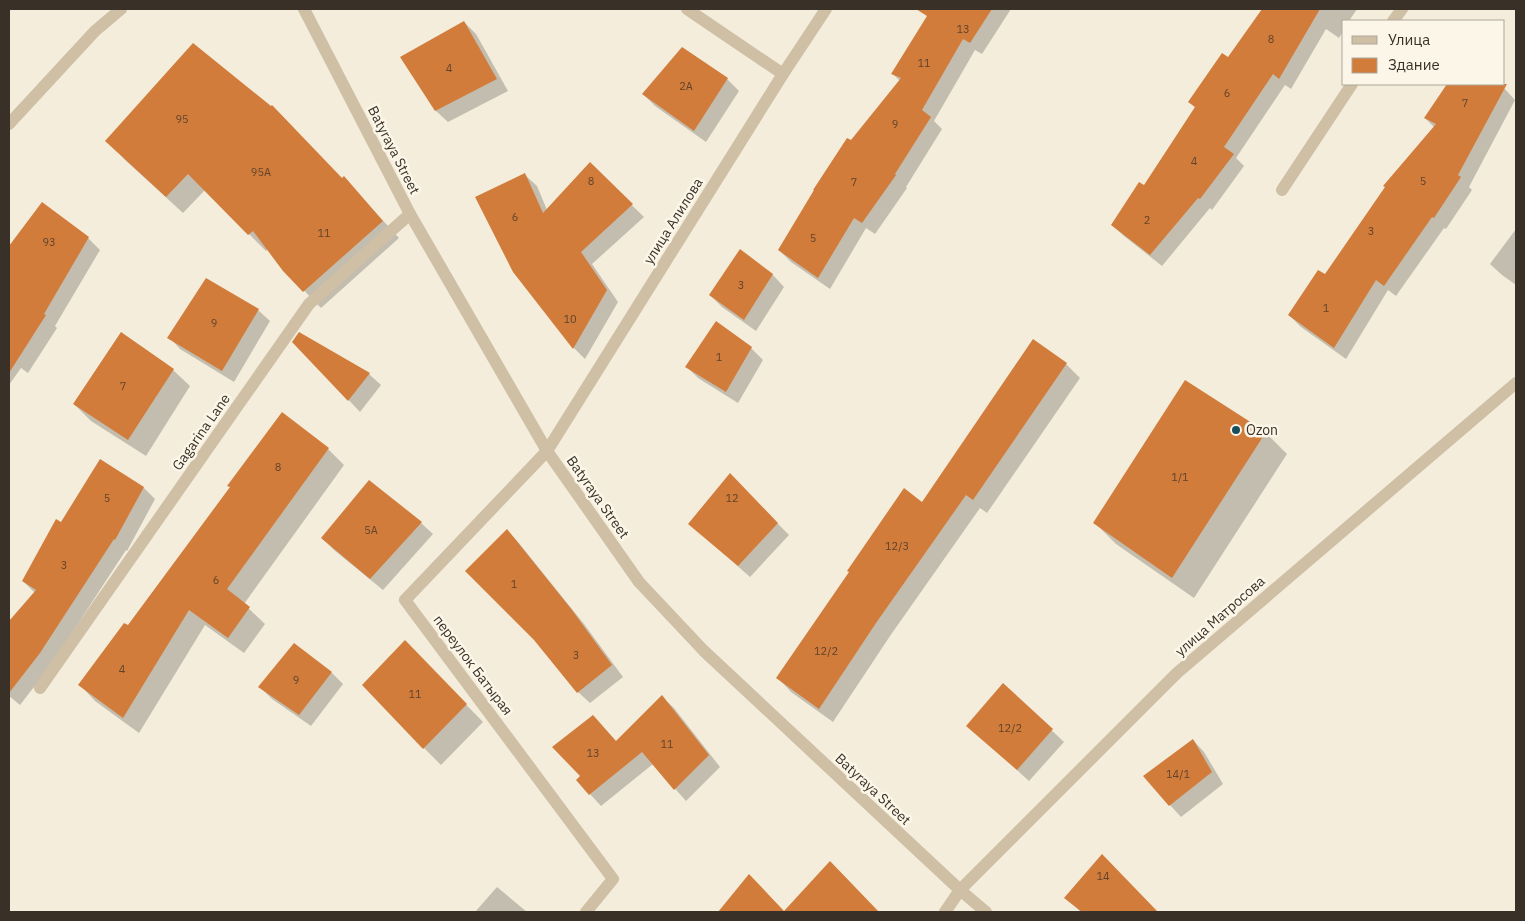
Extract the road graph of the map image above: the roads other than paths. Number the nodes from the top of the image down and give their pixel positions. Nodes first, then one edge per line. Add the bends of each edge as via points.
1 (121, 9) edge
2 (304, 9) edge
3 (686, 9) edge
4 (826, 9) edge
5 (1402, 9) edge
6 (1395, 20) edge
7 (783, 74) junction
8 (1351, 85) edge
9 (9, 124) edge
10 (1282, 190) dead end
11 (410, 214) junction
12 (1516, 383) edge
13 (547, 451) junction
14 (40, 688) dead end
15 (960, 890) junction
16 (586, 912) edge
17 (945, 912) edge
18 (986, 912) edge

1 - 9 street via 95,31
2 - 11 street, Batyraya Street
3 - 7 street
4 - 7 street, улица Алилова
5 - 6 street
7 - 13 street, улица Алилова
8 - 10 street
11 - 13 street, Batyraya Street
11 - 14 street, Gagarina Lane via 309,304
12 - 15 street, улица Матросова via 1177,673
13 - 15 street, Batyraya Street via 639,582 704,651
13 - 16 street, переулок Батырая via 405,600 614,879
15 - 17 street, улица Матросова
15 - 18 street, Batyraya Street

